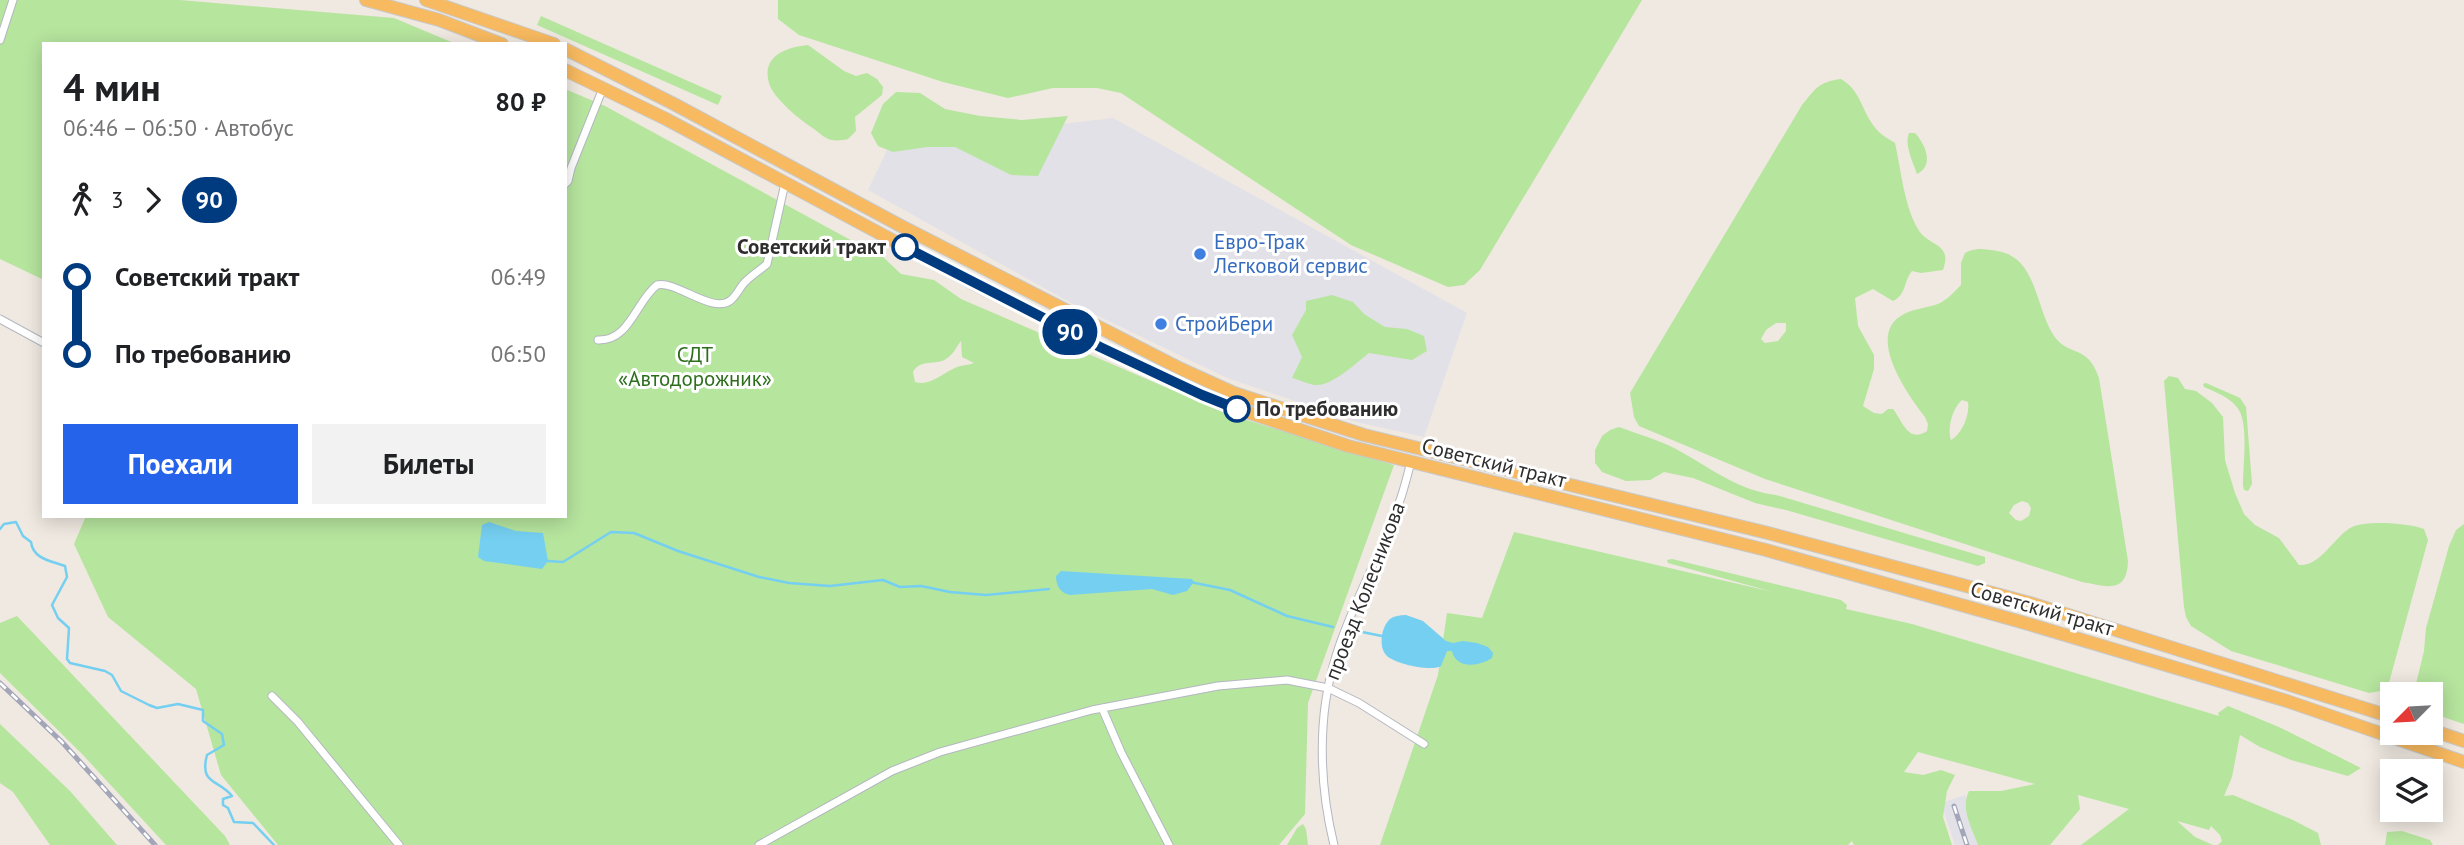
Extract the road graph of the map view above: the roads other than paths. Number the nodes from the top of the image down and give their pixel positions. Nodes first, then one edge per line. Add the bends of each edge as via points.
1 (13, 0) edge
2 (366, 0) edge
3 (426, 0) edge
4 (0, 40) edge
5 (497, 42) edge
6 (548, 42) edge
7 (567, 50) edge
8 (567, 71) edge
9 (603, 88) junction
10 (567, 182) edge
11 (785, 183) junction
12 (0, 319) edge
13 (598, 340) dead end
14 (42, 342) edge
15 (1416, 448) junction
16 (1411, 462) junction
17 (1328, 688) junction
18 (272, 696) dead end
19 (1102, 708) junction
20 (2380, 713) edge
21 (2443, 734) edge
22 (2464, 741) edge
23 (1424, 744) dead end
24 (2464, 762) edge
25 (399, 845) edge
26 (759, 845) edge
27 (1169, 845) edge
28 (1334, 845) edge

1 - 4 street
2 - 5 highway
3 - 6 highway
7 - 15 highway, Советский тракт via 1181,369 1234,393 1332,426
8 - 9 highway, Советский тракт
9 - 10 street
9 - 11 highway, Советский тракт
11 - 13 street via 767,264 732,299 721,303 665,283 657,285 618,334
11 - 16 highway, Советский тракт via 978,286 1202,395 1348,446
12 - 14 street
15 - 16 highway
15 - 20 highway, Советский тракт via 1768,533 2030,603
16 - 17 street, проезд Колесникова via 1399,504 1347,626
16 - 24 highway, Советский тракт via 1766,550 2012,619 2287,701
17 - 19 street via 1287,680 1218,685
17 - 23 street
17 - 28 street, проезд Колесникова via 1323,774
18 - 25 street
19 - 26 street via 912,762
19 - 27 street
21 - 22 highway

